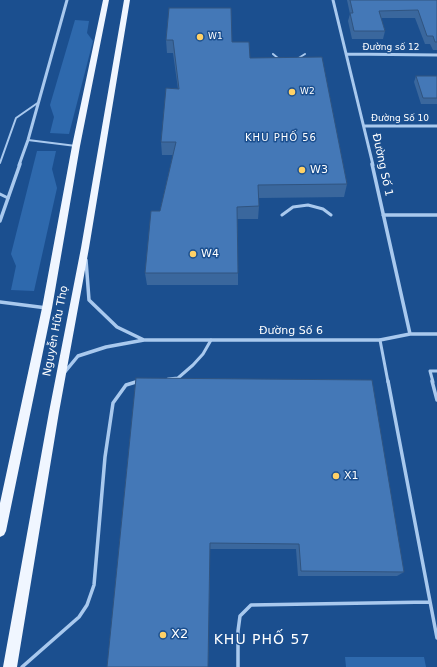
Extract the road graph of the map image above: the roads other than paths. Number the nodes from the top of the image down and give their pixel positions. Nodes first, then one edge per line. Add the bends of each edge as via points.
1 (67, 0) edge
2 (106, 0) edge
3 (127, 0) edge
4 (333, 0) edge
5 (273, 54) dead end
6 (305, 54) dead end
7 (346, 54) junction
8 (437, 55) edge
9 (286, 59) edge
10 (292, 59) edge
11 (39, 102) junction
12 (364, 126) junction
13 (437, 126) edge
14 (28, 140) junction
15 (76, 146) junction
16 (0, 163) edge
17 (0, 194) edge
18 (8, 198) junction
19 (282, 215) dead end
20 (331, 215) dead end
21 (383, 215) junction
22 (437, 215) edge
23 (0, 221) edge
24 (85, 248) junction
25 (0, 302) edge
26 (47, 308) junction
27 (410, 334) junction
28 (437, 334) edge
29 (144, 340) junction
30 (211, 340) junction
31 (380, 340) junction
32 (437, 371) edge
33 (144, 379) edge
34 (161, 380) edge
35 (437, 400) edge
36 (54, 412) junction
37 (0, 531) edge
38 (430, 602) junction
39 (437, 638) edge
40 (10, 667) edge
41 (22, 667) edge
42 (238, 667) edge

1 - 11 street
2 - 15 main road, Nguyễn Hữu Thọ
3 - 24 main road, Nguyễn Hữu Thọ
4 - 7 street, Đường Số 1
5 - 9 lane via 279,59
6 - 10 lane via 298,59
7 - 8 street, Đường số 12
7 - 12 street, Đường Số 1
11 - 14 street
11 - 16 lane via 16,118
12 - 13 street, Đường Số 10
12 - 21 street, Đường Số 1
14 - 15 lane
14 - 18 street
15 - 26 main road, Nguyễn Hữu Thọ
17 - 18 lane
18 - 23 street
19 - 20 lane via 293,207 308,205 323,209
21 - 22 street
21 - 27 street, Đường Số 1
24 - 29 street, Đường Số 6 via 89,300 118,327
24 - 36 main road, Nguyễn Hữu Thọ
25 - 26 street
26 - 37 main road, Nguyễn Hữu Thọ
27 - 28 street, Đường Số 6
27 - 31 street, Đường Số 6
29 - 30 street, Đường Số 6
29 - 36 street, Đường Số 6 via 106,346 78,356 64,373
30 - 31 street, Đường Số 6
30 - 34 lane via 203,354 178,378
31 - 38 lane
32 - 35 lane via 430,371
33 - 41 lane via 126,385 113,403 105,457 94,585 87,605 79,617
36 - 40 main road, Nguyễn Hữu Thọ
38 - 39 lane
38 - 42 lane via 251,605 240,616

